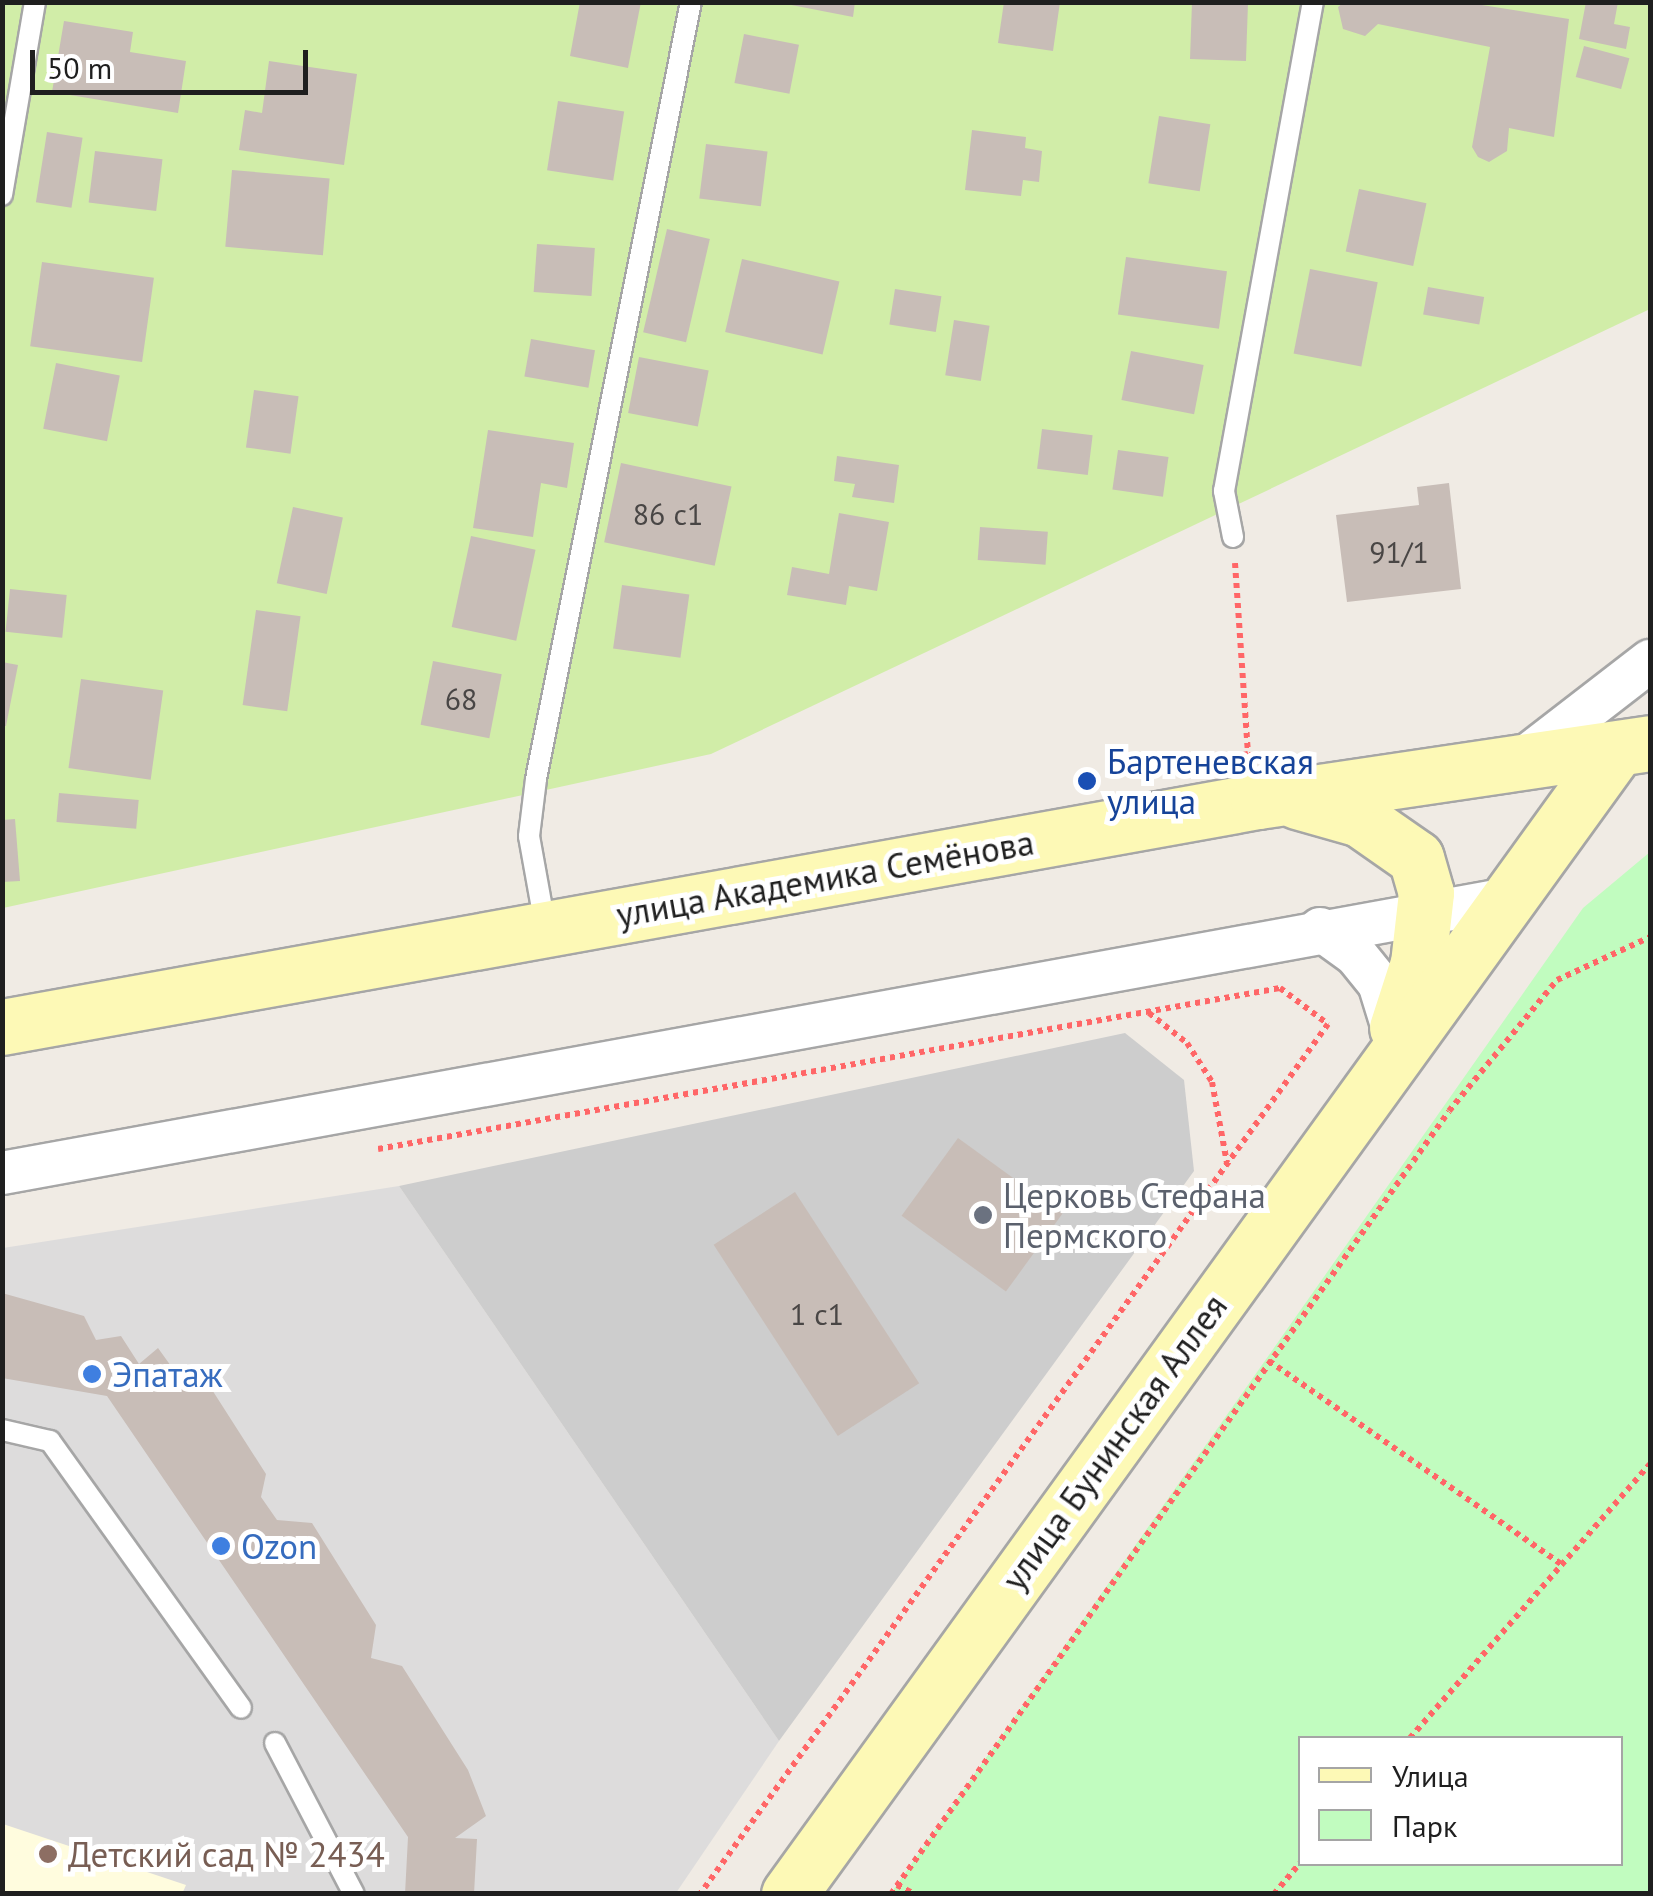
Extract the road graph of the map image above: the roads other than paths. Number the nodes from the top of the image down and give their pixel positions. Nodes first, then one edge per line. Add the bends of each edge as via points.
1 (35, 2) edge
2 (691, 2) edge
3 (1313, 2) edge
4 (2, 195) edge
5 (1233, 537) road end
6 (1650, 661) edge
7 (1634, 746) edge
8 (1518, 763) junction
9 (1284, 797) junction
10 (1506, 899) junction
11 (1424, 912) junction
12 (545, 927) junction
13 (1320, 929) junction
14 (2, 1026) edge
15 (1391, 1052) junction
16 (2, 1172) edge
17 (2, 1430) edge
18 (241, 1708) dead end
19 (275, 1743) dead end
20 (354, 1894) edge
21 (788, 1894) edge

1 - 4 lane
2 - 12 lane via 536,779 529,836
3 - 5 lane via 1224,491
6 - 8 street
7 - 8 street, улица Академика Семёнова
7 - 10 street, улица Бунинская Аллея
8 - 9 street, улица Академика Семёнова
9 - 11 street via 1390,836 1416,858
9 - 12 street, улица Академика Семёнова
10 - 11 street
10 - 15 street, улица Бунинская Аллея
11 - 13 street
11 - 15 street via 1418,963
12 - 14 street, улица Академика Семёнова
13 - 15 street via 1356,955 1379,983
13 - 16 street
15 - 21 street, улица Бунинская Аллея
17 - 18 lane via 50,1441
19 - 20 lane

